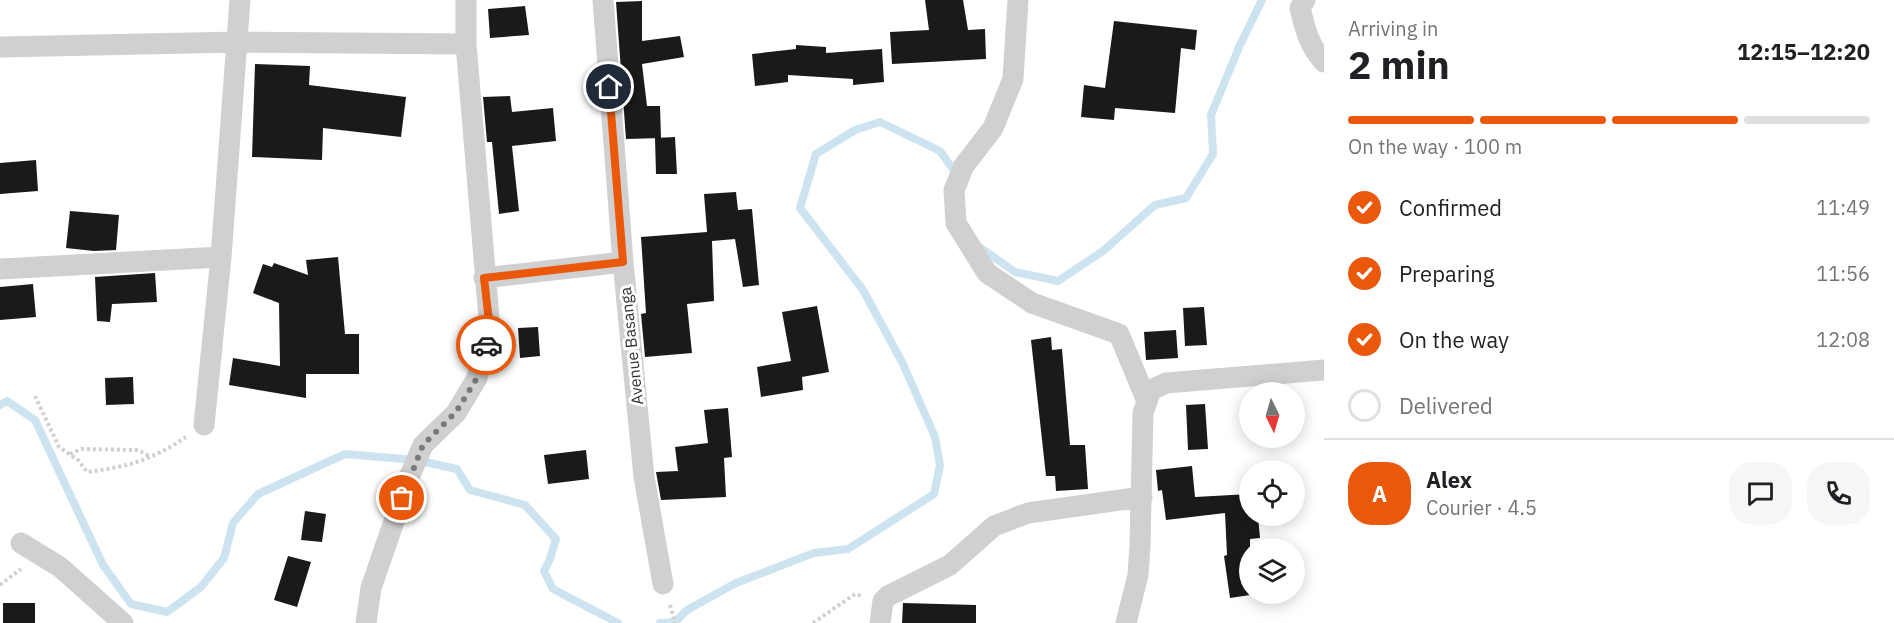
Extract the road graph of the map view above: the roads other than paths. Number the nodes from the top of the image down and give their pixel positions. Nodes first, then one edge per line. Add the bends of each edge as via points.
1 (240, 0) edge
2 (466, 0) edge
3 (603, 0) edge
4 (1018, 0) edge
5 (1305, 0) edge
6 (238, 42) junction
7 (466, 44) junction
8 (0, 47) edge
9 (1324, 62) edge
10 (221, 257) junction
11 (623, 262) junction
12 (0, 269) edge
13 (484, 278) junction
14 (1324, 370) edge
15 (1146, 399) junction
16 (204, 425) road end
17 (1142, 497) junction
18 (21, 543) dead end
19 (663, 584) dead end
20 (123, 623) edge
21 (366, 623) edge
22 (880, 623) edge
23 (1126, 623) edge

1 - 6 street
2 - 7 street
3 - 11 street, Avenue Basanga
4 - 15 street via 1013,79 993,128 963,167 954,190 956,223 987,273 1032,303 1119,334
5 - 9 street via 1300,8 1306,33
6 - 7 street
6 - 8 street
6 - 10 street
7 - 13 street
10 - 12 street
10 - 16 street
11 - 13 street
11 - 19 street, Avenue Basanga via 644,477
13 - 21 street via 490,330 477,378 456,412 423,445 371,588
14 - 15 street via 1166,383 1151,390
15 - 17 street
17 - 22 street via 1028,513 994,526 950,565 883,601
17 - 23 street via 1138,575
18 - 20 street via 60,567

